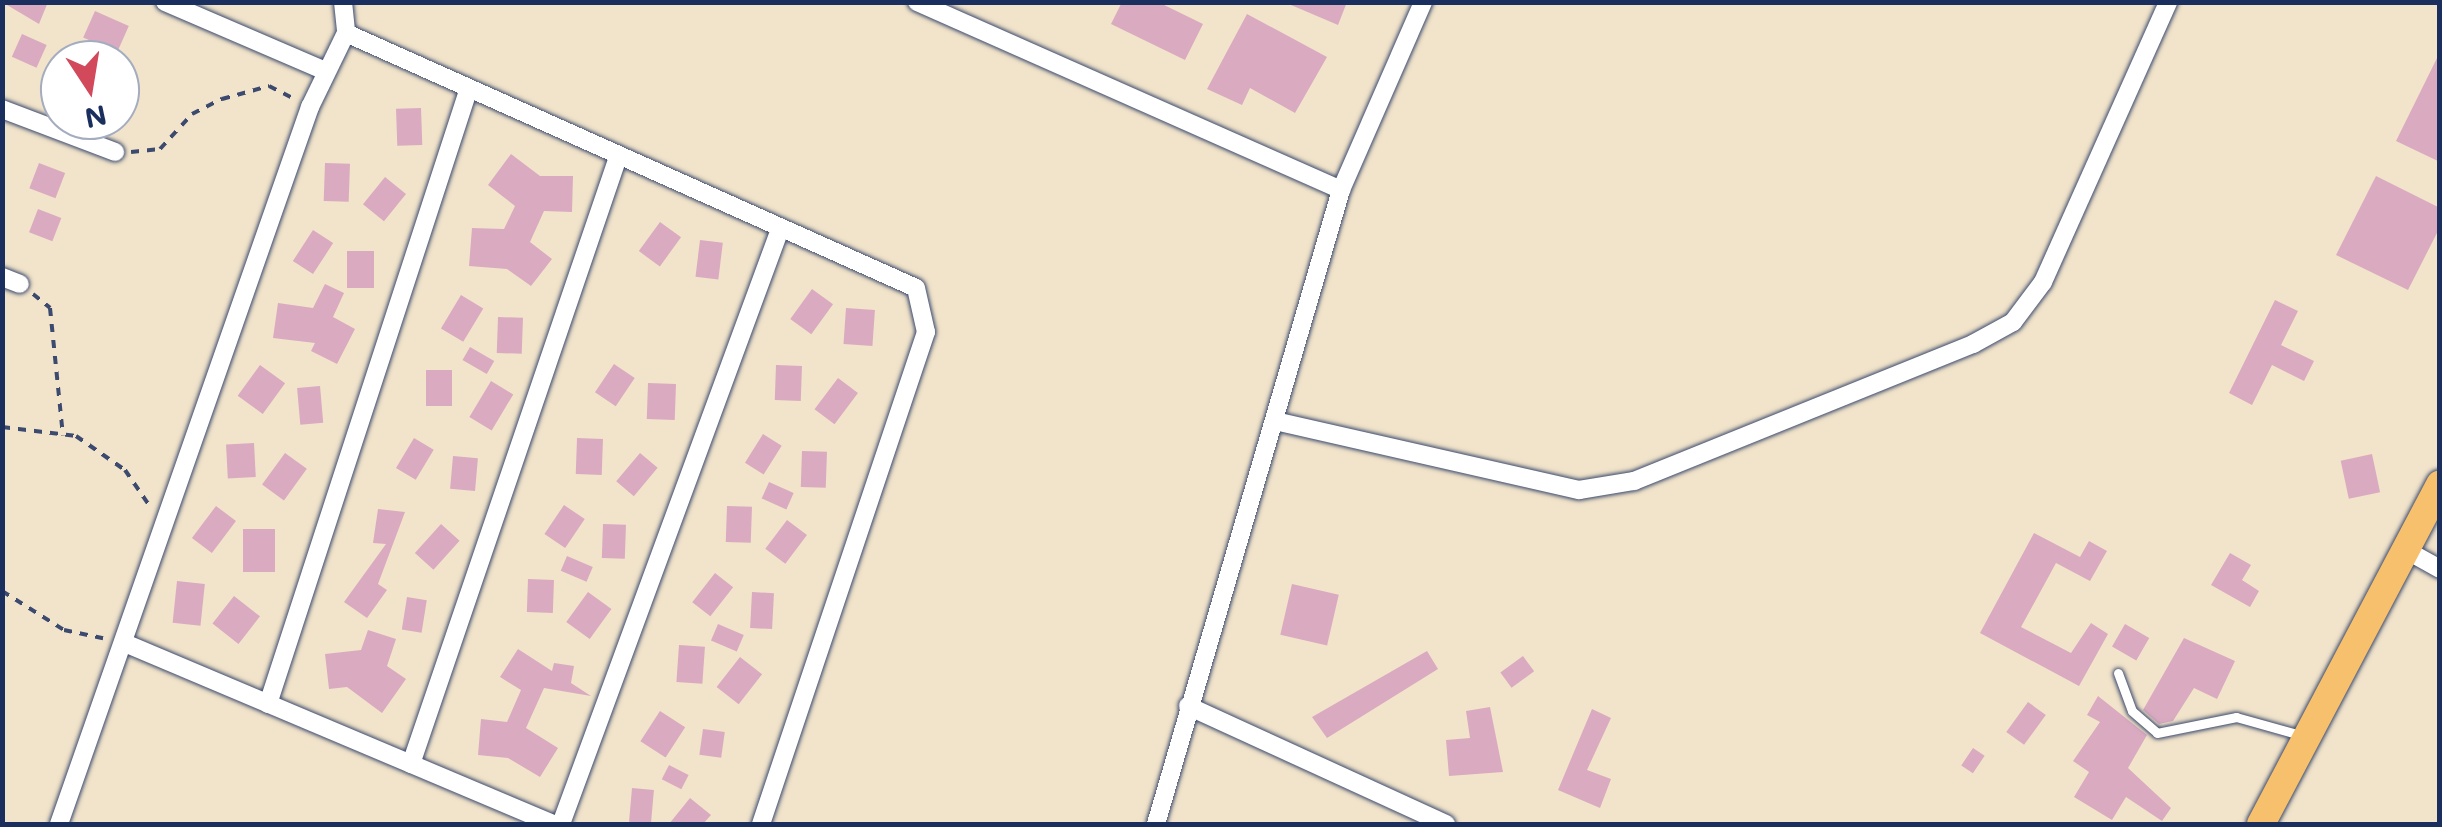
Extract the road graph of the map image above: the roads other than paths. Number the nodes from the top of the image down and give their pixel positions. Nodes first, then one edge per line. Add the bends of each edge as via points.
1 (164, 2) edge
2 (343, 2) edge
3 (917, 2) edge
4 (1422, 2) edge
5 (2168, 2) edge
6 (346, 33) junction
7 (325, 71) junction
8 (468, 91) junction
9 (2, 109) edge
10 (115, 152) road end
11 (618, 157) junction
12 (1341, 190) junction
13 (780, 229) junction
14 (1276, 421) junction
15 (2440, 484) edge
16 (2404, 549) junction
17 (2440, 568) edge
18 (128, 644) junction
19 (2118, 673) dead end
20 (268, 704) junction
21 (1188, 706) junction
22 (2307, 737) junction
23 (411, 764) junction
24 (59, 824) edge
25 (553, 824) edge
26 (562, 824) edge
27 (761, 824) edge
28 (1156, 824) edge
29 (1446, 824) edge
30 (2261, 824) edge

1 - 7 street
2 - 6 street
3 - 12 street
4 - 12 street
5 - 14 street via 2043,282 2012,322 1973,344 1634,481 1579,490
6 - 7 street
6 - 8 street
7 - 18 street via 162,524
8 - 11 street
8 - 20 street
9 - 10 street
11 - 13 street
11 - 23 street
12 - 14 street
13 - 26 street
13 - 27 street via 916,288 926,332
14 - 21 street
15 - 16 highway
16 - 17 street
16 - 22 highway
18 - 20 street
18 - 24 street
19 - 22 lane via 2132,711 2158,733 2236,717
20 - 23 street
21 - 28 street
21 - 29 street
22 - 30 highway
23 - 25 street

